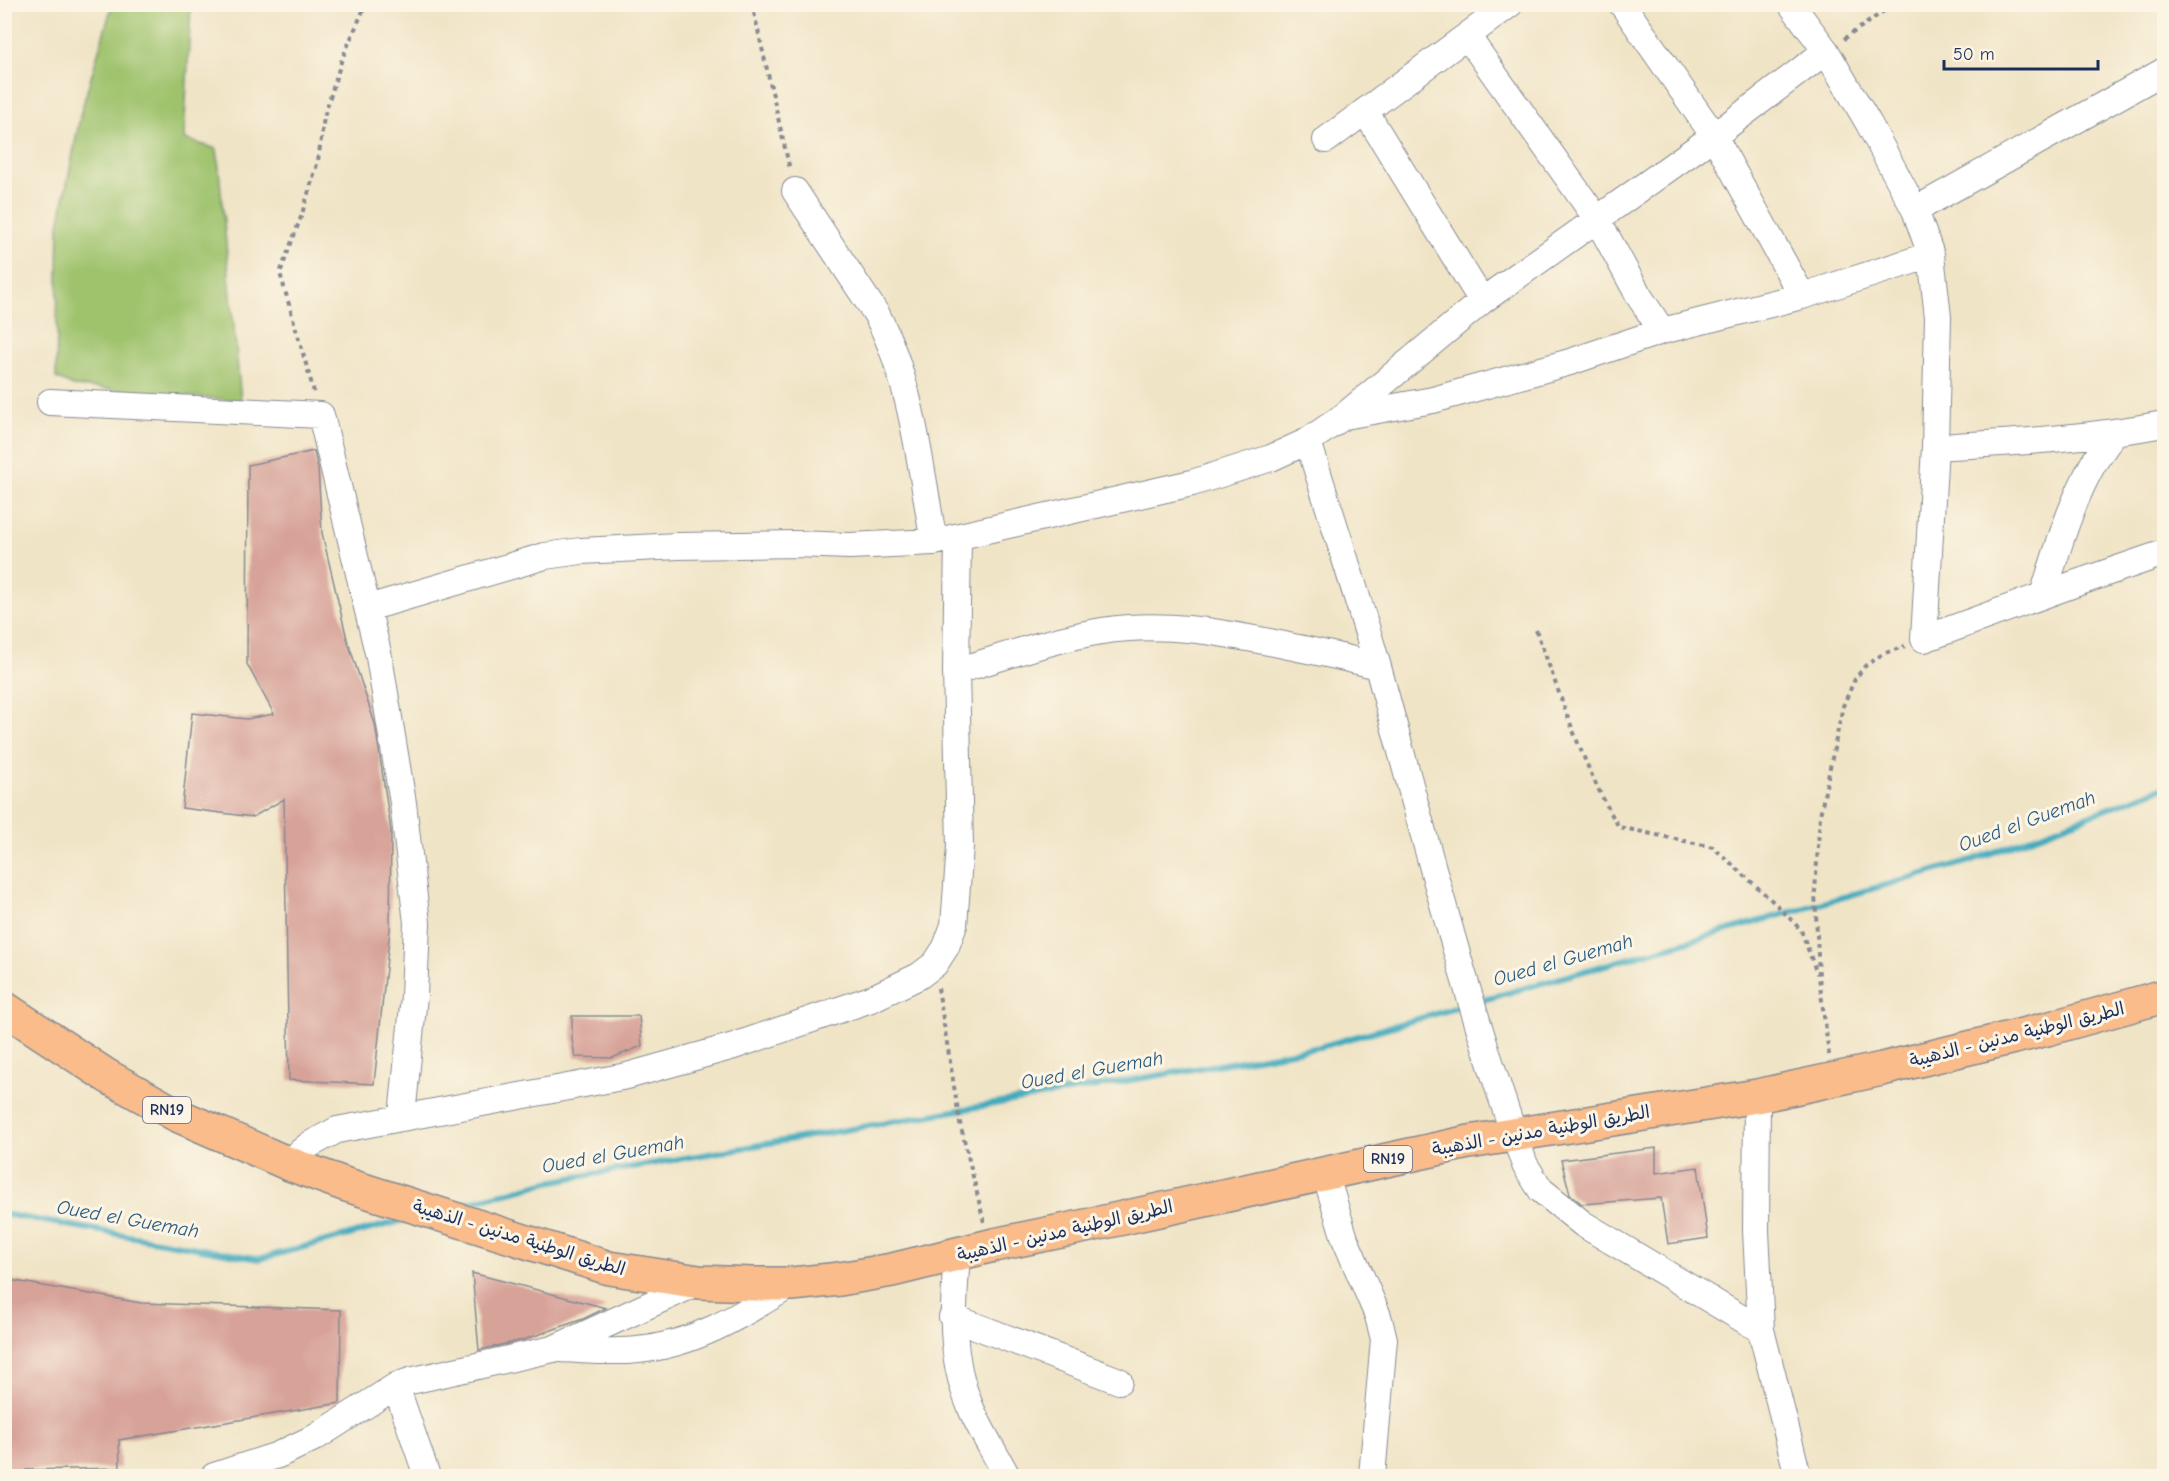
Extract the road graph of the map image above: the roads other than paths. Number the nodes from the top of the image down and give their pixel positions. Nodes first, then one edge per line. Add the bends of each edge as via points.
1 (1510, 4) edge
2 (1622, 4) edge
3 (1791, 4) edge
4 (1467, 36) junction
5 (1826, 51) junction
6 (2164, 70) edge
7 (1365, 111) junction
8 (1714, 136) junction
9 (1326, 140) dead end
10 (795, 191) road end
11 (1914, 210) junction
12 (1597, 219) junction
13 (1931, 255) junction
14 (1802, 296) junction
15 (1482, 301) junction
16 (1662, 331) junction
17 (50, 402) dead end
18 (1344, 416) junction
19 (2164, 424) edge
20 (2114, 433) junction
21 (1308, 441) junction
22 (1935, 447) junction
23 (946, 540) junction
24 (2164, 553) edge
25 (2043, 595) junction
26 (368, 608) junction
27 (1377, 666) junction
28 (957, 671) junction
29 (2164, 996) edge
30 (4, 1008) edge
31 (1757, 1096) junction
32 (402, 1116) junction
33 (1514, 1134) junction
34 (287, 1163) junction
35 (1325, 1173) junction
36 (957, 1255) junction
37 (699, 1282) junction
38 (792, 1284) junction
39 (952, 1317) junction
40 (1761, 1330) junction
41 (553, 1349) junction
42 (1119, 1381) dead end
43 (396, 1386) junction
44 (214, 1476) edge
45 (428, 1476) edge
46 (1006, 1476) edge
47 (1372, 1476) edge
48 (1798, 1476) edge

1 - 4 street
2 - 8 street
3 - 5 street
4 - 7 street
4 - 12 street
5 - 8 street
5 - 11 street
6 - 11 street
7 - 9 street
7 - 15 street
8 - 12 street
8 - 14 street
10 - 23 street via 889,337
11 - 13 street
12 - 15 street
12 - 16 street
13 - 14 street
13 - 22 street via 1938,317
14 - 16 street
15 - 18 street
16 - 18 street via 1570,362 1433,400
17 - 26 street via 321,415
18 - 21 street
19 - 20 street
20 - 22 street
20 - 25 street via 2082,486
21 - 23 street via 1270,458 1192,483
21 - 27 street
22 - 25 street via 1924,639
23 - 26 street via 850,546 690,545 544,555
23 - 28 street
24 - 25 street
26 - 32 street via 398,769 417,923
27 - 28 street via 1221,632 1147,626 1078,636
27 - 33 street via 1426,850
28 - 32 street via 959,858 954,925 934,964 919,976 872,999 734,1046 627,1076
29 - 31 main road, الطريق الوطنية مدنين - الذهيبة / RN19 via 2047,1029
30 - 34 main road, الطريق الوطنية مدنين - الذهيبة / RN19 via 107,1076 177,1115
31 - 33 main road, الطريق الوطنية مدنين - الذهيبة / RN19
31 - 40 street via 1756,1231
32 - 34 street via 337,1130 314,1141
33 - 35 main road, الطريق الوطنية مدنين - الذهيبة / RN19
33 - 40 street via 1532,1177 1557,1205 1582,1224
34 - 37 main road, الطريق الوطنية مدنين - الذهيبة / RN19 via 609,1269
35 - 36 main road, الطريق الوطنية مدنين - الذهيبة / RN19
35 - 47 street via 1345,1239 1384,1339
36 - 38 main road, الطريق الوطنية مدنين - الذهيبة / RN19 via 871,1274
36 - 39 street
37 - 38 main road, الطريق الوطنية مدنين - الذهيبة / RN19
37 - 41 street
38 - 41 street via 732,1321 674,1344 635,1351
39 - 42 street
39 - 46 street via 957,1364 970,1406
40 - 48 street
41 - 43 street
43 - 44 street via 316,1437 278,1455
43 - 45 street

